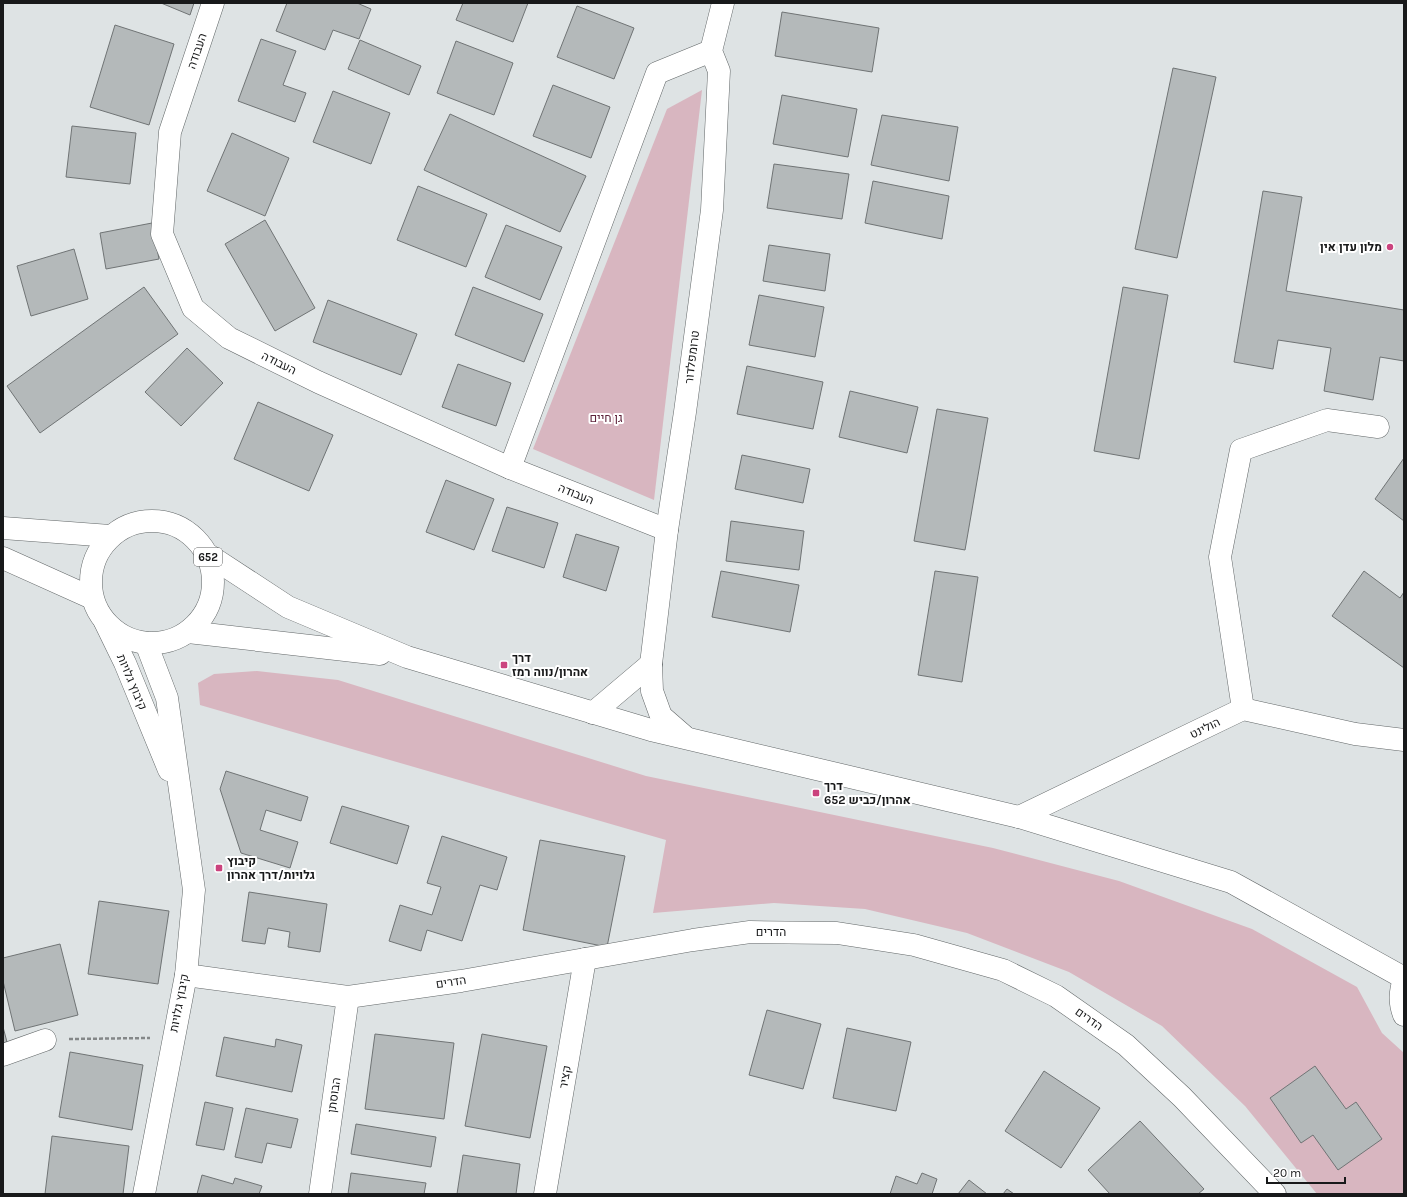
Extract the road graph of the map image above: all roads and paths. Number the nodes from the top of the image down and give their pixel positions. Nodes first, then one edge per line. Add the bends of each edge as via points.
1 (214, 3) edge
2 (723, 3) edge
3 (711, 51) junction
4 (1378, 427) dead end
5 (510, 468) junction
6 (3, 528) edge
7 (667, 530) junction
8 (110, 536) junction
9 (207, 554) junction
10 (3, 558) edge
11 (92, 598) junction
12 (106, 622) junction
13 (188, 632) junction
14 (146, 643) junction
15 (407, 657) junction
16 (651, 664) junction
17 (1243, 709) junction
18 (593, 713) junction
19 (686, 738) junction
20 (1404, 740) edge
21 (184, 810) junction
22 (1019, 817) junction
23 (585, 959) junction
24 (186, 975) junction
25 (1404, 978) edge
26 (348, 997) junction
27 (1404, 1015) edge
28 (172, 1038) junction
29 (45, 1040) joint
30 (3, 1055) edge
31 (144, 1194) edge
32 (320, 1194) edge
33 (544, 1194) edge
34 (1275, 1194) edge

1 - 5 street, העבודה via 170,132 162,234 192,308 229,338 318,382
2 - 3 street
3 - 5 street via 657,72
3 - 7 street, טרומפלדור via 719,71 712,210
4 - 17 street via 1327,420 1241,450 1220,557
5 - 7 street, העבודה
6 - 8 street
7 - 16 street, טרומפלדור
8 - 9 street, 652 via 123,527 139,521 155,520 171,523 186,530 198,540
8 - 11 street, 652 via 99,549 92,565
9 - 13 street, 652 via 214,582 212,596 207,610
9 - 15 street, 652 via 288,607
10 - 11 street
11 - 12 street, 652
12 - 14 street, 652 via 124,636
12 - 21 street, קיבוץ גלויות via 161,748
13 - 14 street, 652 via 161,643
13 - 15 street, 652
14 - 21 street, קיבוץ גלויות via 167,698
15 - 18 street, 652
16 - 18 street
16 - 19 street, טרומפלדור via 652,691 661,716
17 - 20 street via 1355,734
17 - 22 street, הולינט
18 - 19 street, 652
19 - 22 street, 652
21 - 24 street, קיבוץ גלויות via 194,890
22 - 25 street, 652 via 1231,882
23 - 26 street, הדרים via 461,981
23 - 33 street, קציר
23 - 34 street, הדרים via 750,932 836,933 914,944 1003,970 1056,996 1126,1045 1182,1096
24 - 26 street, הדרים
24 - 28 street, קיבוץ גלויות
25 - 27 street via 1400,992
26 - 32 street, הבוסתן
28 - 29 path
28 - 31 street, קיבוץ גלויות
29 - 30 street

